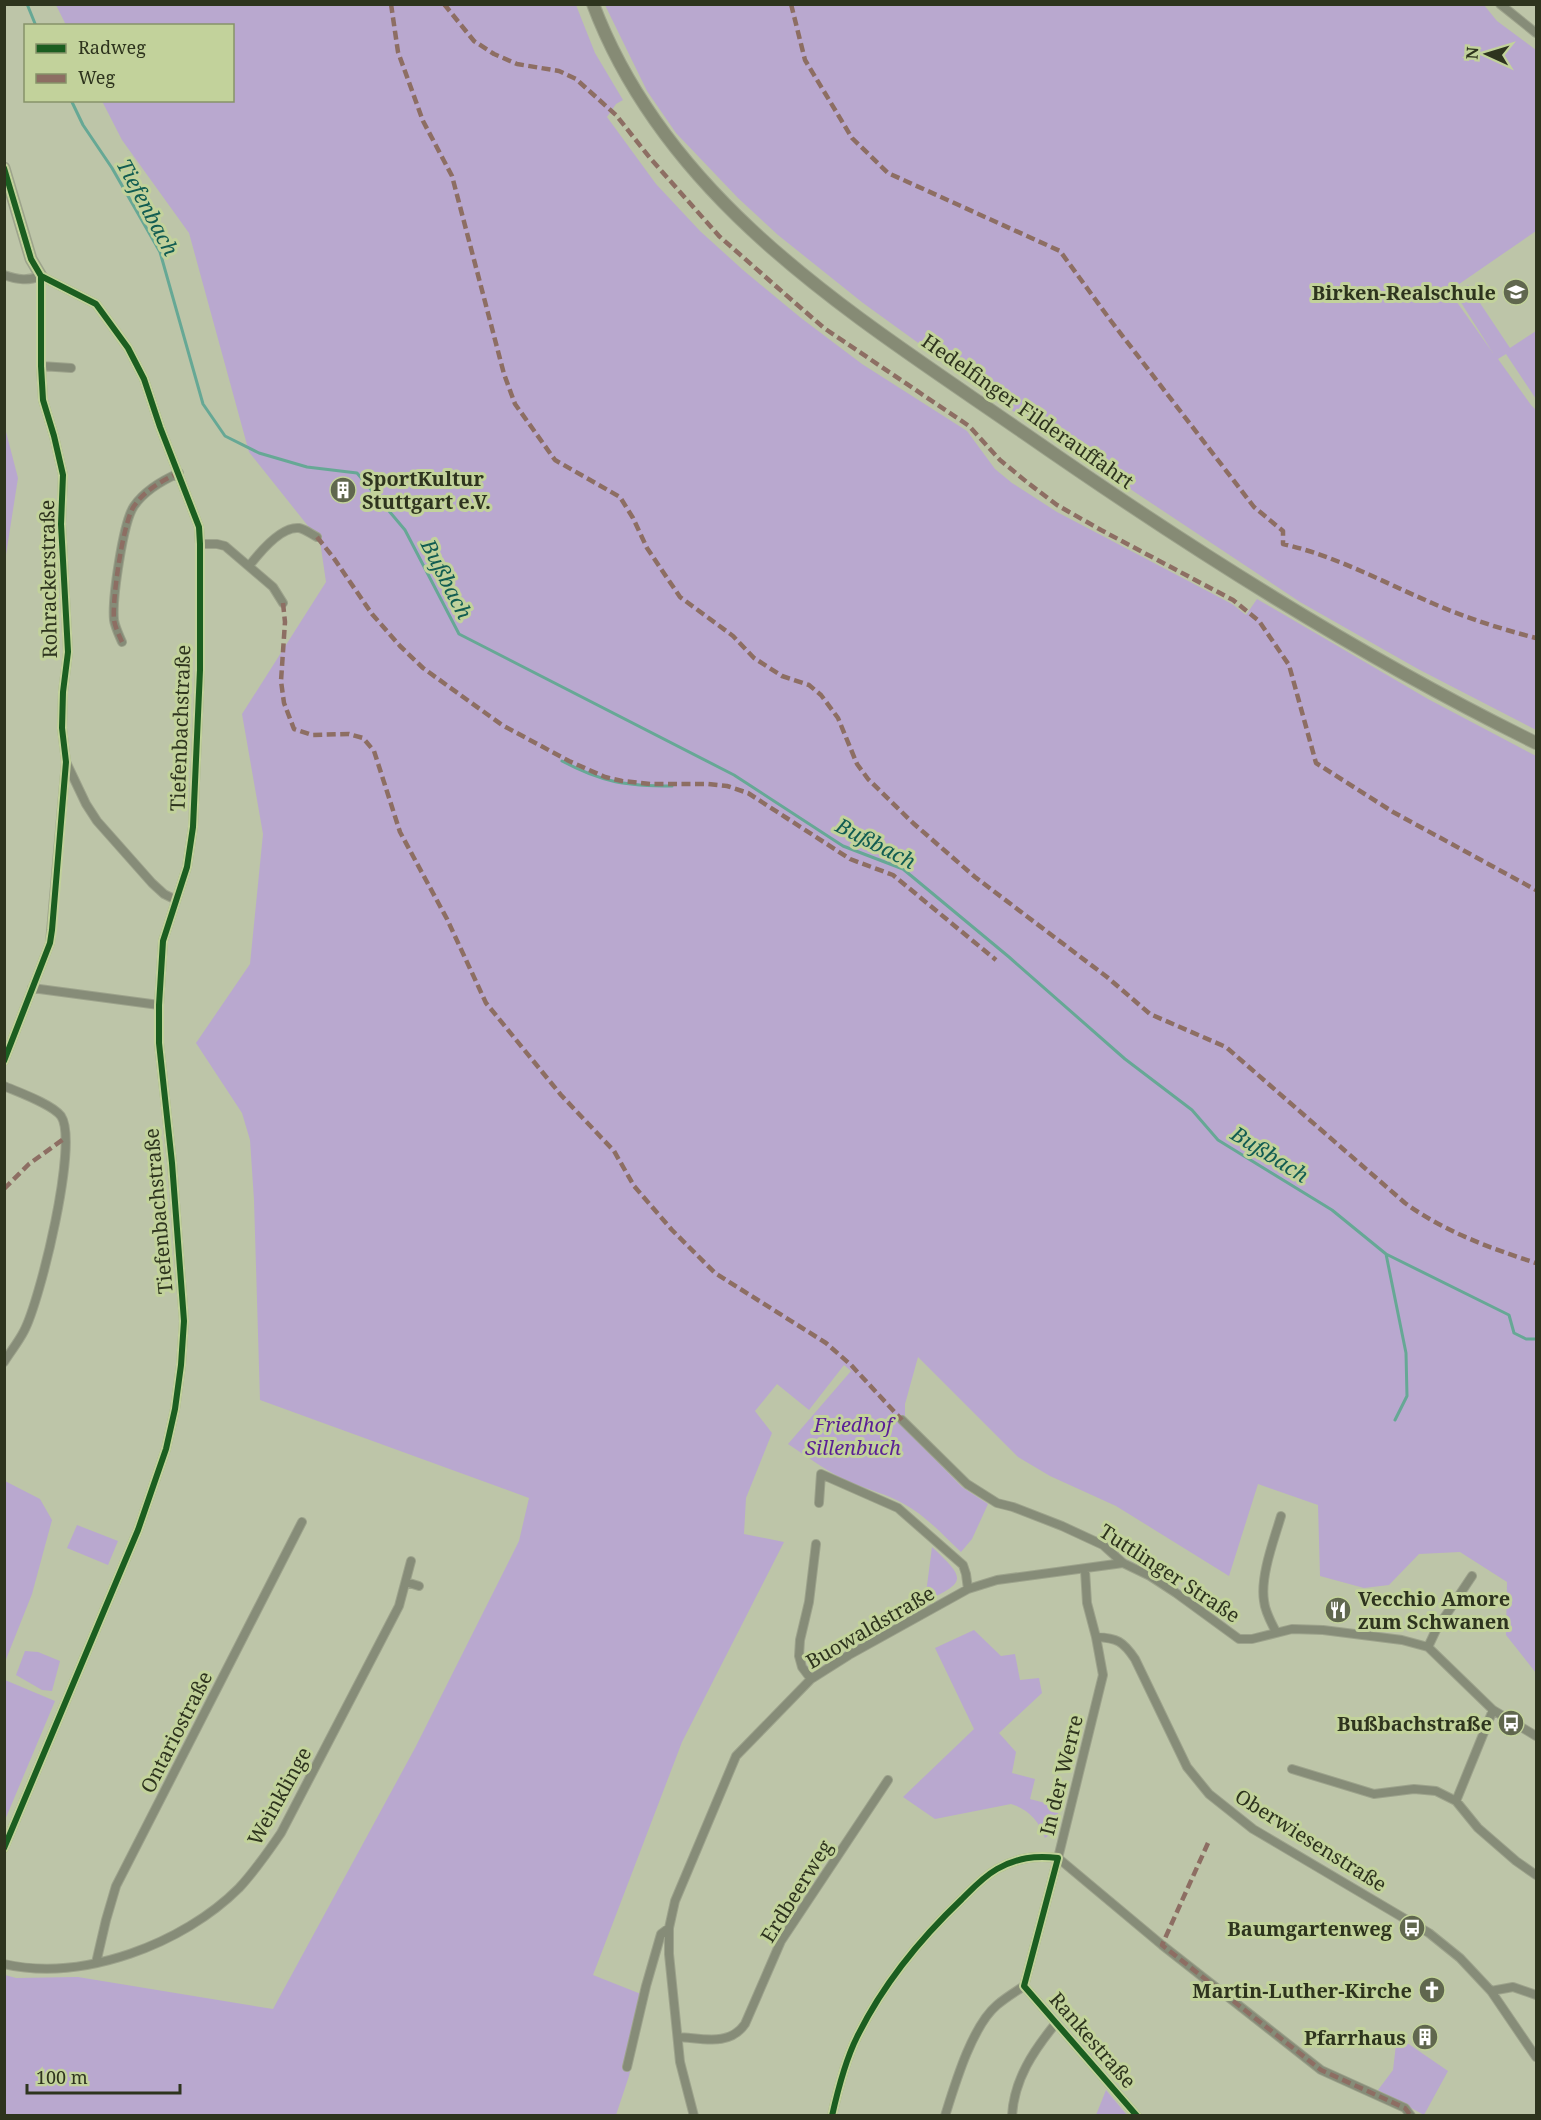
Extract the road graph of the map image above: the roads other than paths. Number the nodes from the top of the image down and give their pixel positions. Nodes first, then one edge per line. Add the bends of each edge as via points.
1 (593, 4) edge
2 (1500, 4) edge
3 (1536, 33) edge
4 (4, 168) edge
5 (4, 275) edge
6 (41, 276) junction
7 (41, 366) junction
8 (71, 368) dead end
9 (179, 474) junction
10 (316, 537) dead end
11 (200, 544) junction
12 (249, 566) junction
13 (283, 603) dead end
14 (122, 642) dead end
15 (1536, 743) edge
16 (66, 762) junction
17 (176, 900) junction
18 (32, 988) junction
19 (159, 1005) junction
20 (4, 1060) edge
21 (4, 1086) edge
22 (4, 1362) edge
23 (902, 1420) dead end
24 (819, 1503) dead end
25 (1281, 1516) dead end
26 (302, 1522) dead end
27 (816, 1544) dead end
28 (411, 1562) dead end
29 (1123, 1563) junction
30 (1085, 1570) junction
31 (1472, 1576) dead end
32 (405, 1582) junction
33 (419, 1586) dead end
34 (968, 1589) junction
35 (1276, 1632) junction
36 (1096, 1637) junction
37 (1428, 1647) junction
38 (811, 1679) junction
39 (1493, 1710) junction
40 (1536, 1736) edge
41 (1292, 1769) dead end
42 (888, 1780) dead end
43 (1456, 1801) junction
44 (4, 1848) edge
45 (1058, 1858) junction
46 (1536, 1875) edge
47 (669, 1928) junction
48 (4, 1964) edge
49 (96, 1964) junction
50 (1024, 1986) junction
51 (1491, 1991) junction
52 (1536, 1995) edge
53 (1056, 2023) junction
54 (678, 2037) junction
55 (1536, 2057) edge
56 (627, 2067) dead end
57 (694, 2115) edge
58 (832, 2115) edge
59 (945, 2115) edge
60 (1012, 2115) edge
61 (1137, 2115) edge
62 (1411, 2115) edge

1 - 15 main road, Hedelfinger Filderauffahrt via 622,69 670,142 733,212 814,284 1198,551 1401,672
2 - 3 street
4 - 6 street, Rohrackerstraße via 31,259
5 - 6 street via 31,280
6 - 7 street, Rohrackerstraße
6 - 9 street, Tiefenbachstraße via 96,304 122,339 144,379
7 - 8 street
7 - 16 street, Rohrackerstraße via 43,400 63,475 68,652 62,728
9 - 11 street, Tiefenbachstraße via 196,519
9 - 14 street via 158,483 134,506 124,529 114,606 114,622
10 - 12 street via 302,528 294,528 269,542
11 - 12 street via 225,546
11 - 17 street, Tiefenbachstraße via 200,670 193,827 187,867
12 - 13 street via 273,587
16 - 17 street via 97,821 152,883
16 - 18 street, Rohrackerstraße via 52,930
17 - 19 street, Tiefenbachstraße via 163,941
18 - 19 street
18 - 20 street, Rohrackerstraße
19 - 44 street, Tiefenbachstraße via 184,1321 175,1409 166,1449 138,1530
21 - 22 street via 60,1115 65,1138 59,1208 45,1266 25,1330
23 - 29 street, Tuttlinger Straße via 967,1484 997,1503 1103,1545
24 - 34 street via 820,1474 898,1509 963,1565
25 - 35 street, Tuttlinger Straße via 1263,1592
26 - 49 street, Ontariostraße via 116,1886
27 - 38 street via 799,1656
28 - 32 street, Weinklinge
29 - 30 street, Buowaldstraße
29 - 35 street, Tuttlinger Straße via 1176,1593 1239,1639
30 - 34 street, Buowaldstraße via 997,1580
30 - 36 street, In der Werre via 1087,1603
31 - 37 street
32 - 33 street
32 - 49 street, Weinklinge via 399,1606 280,1833 260,1863 216,1909 140,1951
34 - 38 street, Buowaldstraße
35 - 37 street, Tuttlinger Straße via 1323,1630
36 - 45 street, In der Werre via 1102,1675
36 - 51 street, Oberwiesenstraße via 1113,1638 1126,1646 1187,1767 1209,1794 1253,1829 1429,1933
37 - 39 street, Tuttlinger Straße
38 - 47 street, Buowaldstraße via 735,1756 675,1901
39 - 40 street, Tuttlinger Straße
39 - 43 street
41 - 43 street via 1374,1794 1436,1791
42 - 54 street, Erdbeerweg via 781,1941 739,2034 726,2040
43 - 46 street via 1479,1828
45 - 50 street, In der Werre
45 - 58 street via 1038,1855 997,1869 943,1918 916,1949 856,2038
45 - 62 street via 1322,2070 1405,2108
47 - 54 street, Buowaldstraße
47 - 56 street, Buowaldstraße via 661,1935
48 - 49 street, Weinklinge via 45,1968
50 - 53 street, Rankestraße
50 - 59 street via 995,2006 977,2032
51 - 52 street via 1514,1987
51 - 55 street, Oberwiesenstraße
53 - 60 street via 1022,2074
53 - 61 street, Rankestraße
54 - 57 street, Buowaldstraße via 680,2062

